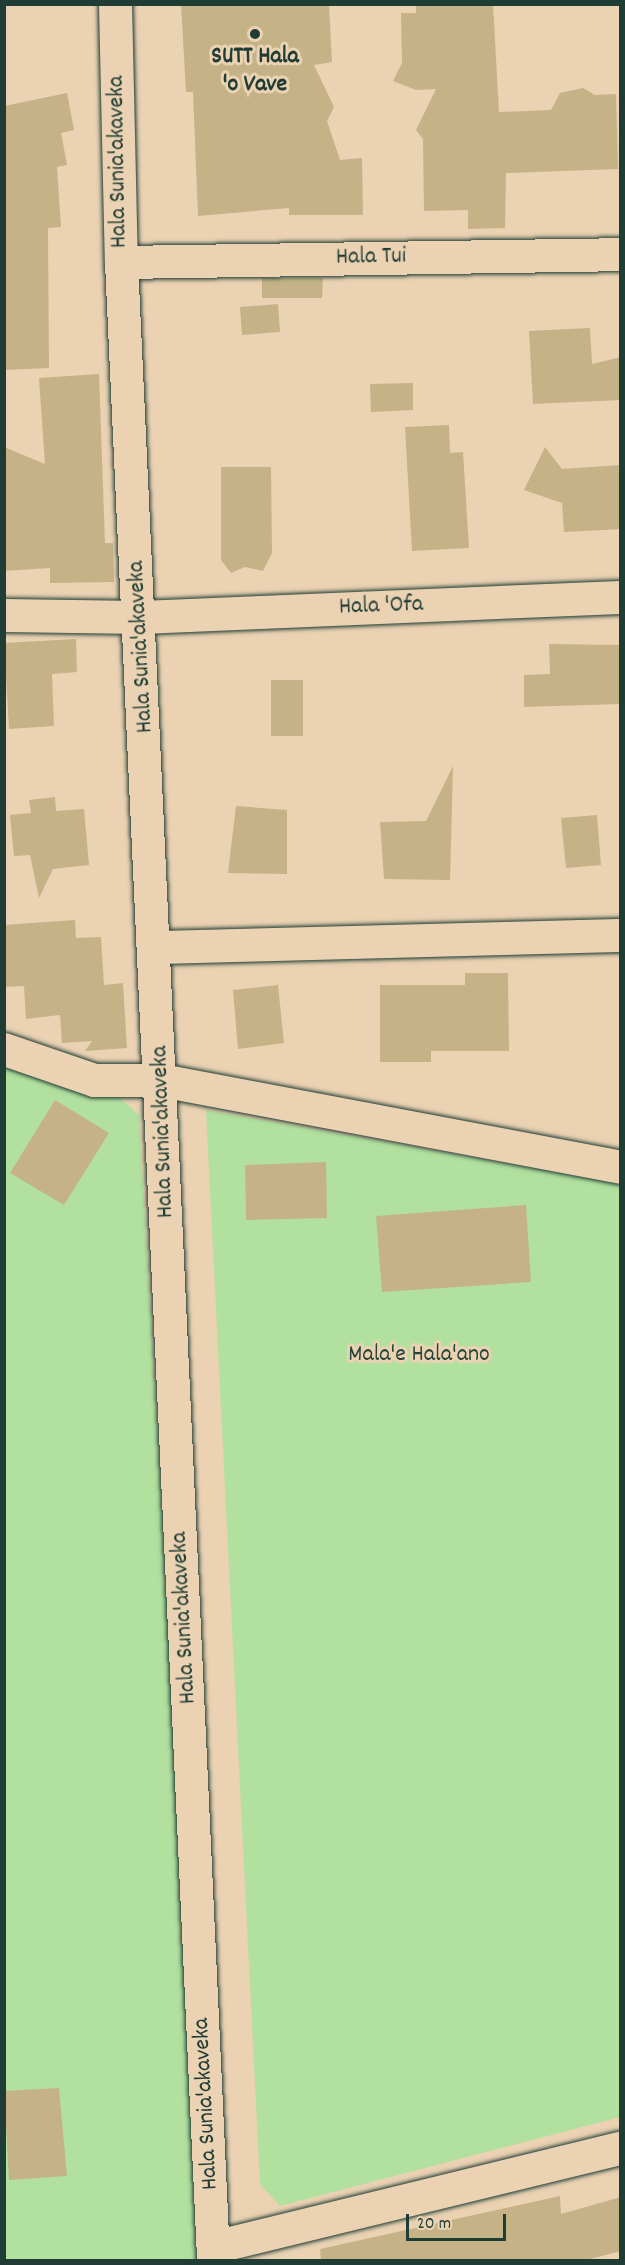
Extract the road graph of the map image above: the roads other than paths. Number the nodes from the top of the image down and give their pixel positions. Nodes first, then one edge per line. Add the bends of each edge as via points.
1 (115, 4) edge
2 (621, 254) edge
3 (121, 262) junction
4 (621, 597) edge
5 (4, 615) edge
6 (141, 617) junction
7 (621, 935) edge
8 (157, 947) junction
9 (4, 1049) edge
10 (161, 1080) junction
11 (621, 1167) edge
12 (621, 2148) edge
13 (213, 2254) edge

1 - 3 street, Hala Sunia'akaveka
2 - 3 street, Hala Tui
3 - 6 street, Hala Sunia'akaveka
4 - 6 street, Hala 'Ofa
5 - 6 street, Hala 'Ofa
6 - 8 street, Hala Sunia'akaveka
7 - 8 street
8 - 10 street, Hala Sunia'akaveka
9 - 10 street via 94,1080
10 - 11 street
10 - 13 street, Hala Sunia'akaveka
12 - 13 street

